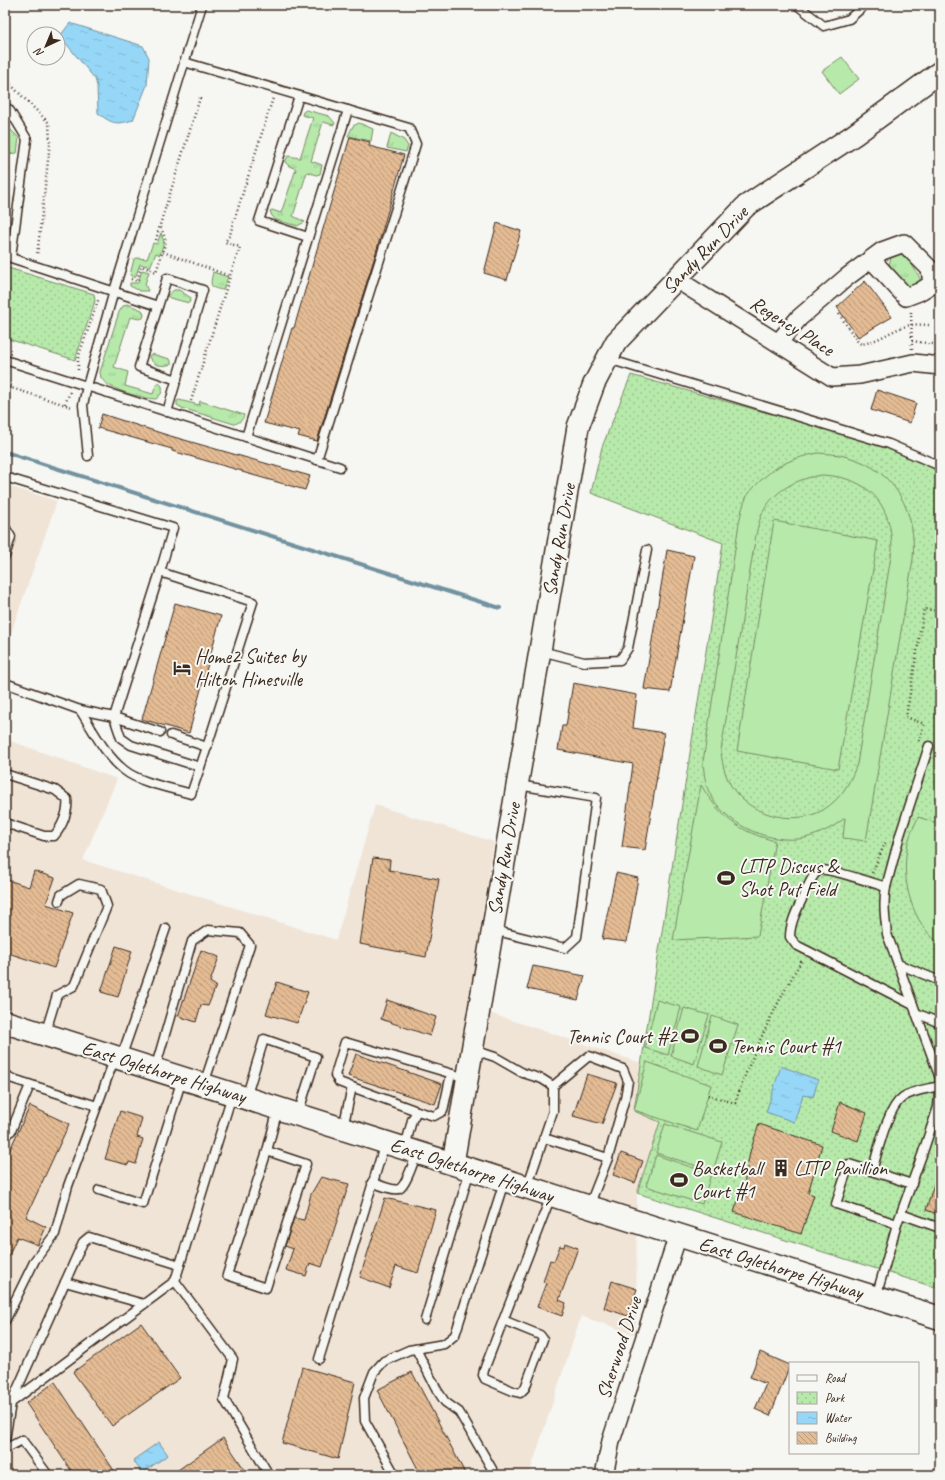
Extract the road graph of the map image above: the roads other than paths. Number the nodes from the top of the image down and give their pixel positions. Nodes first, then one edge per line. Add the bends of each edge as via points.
1 (202, 5) edge
2 (797, 5) edge
3 (865, 5) edge
4 (184, 62) junction
5 (940, 72) edge
6 (299, 96) junction
7 (5, 106) edge
8 (348, 110) junction
9 (308, 237) junction
10 (8, 256) edge
11 (871, 259) dead end
12 (676, 279) junction
13 (114, 291) junction
14 (158, 306) junction
15 (778, 343) junction
16 (607, 359) junction
17 (5, 360) edge
18 (940, 366) edge
19 (177, 380) junction
20 (87, 386) junction
21 (167, 412) junction
22 (246, 437) junction
23 (88, 456) dead end
24 (317, 460) junction
25 (940, 466) edge
26 (340, 467) dead end
27 (5, 477) edge
28 (5, 527) edge
29 (646, 550) dead end
30 (5, 556) edge
31 (160, 572) junction
32 (540, 651) junction
33 (5, 683) edge
34 (80, 710) junction
35 (114, 717) junction
36 (160, 732) dead end
37 (171, 735) dead end
38 (929, 746) dead end
39 (207, 747) junction
40 (200, 767) junction
41 (5, 774) edge
42 (517, 785) junction
43 (5, 823) edge
44 (886, 887) junction
45 (59, 901) dead end
46 (166, 928) dead end
47 (492, 930) junction
48 (898, 964) junction
49 (940, 981) edge
50 (913, 1005) junction
51 (916, 1014) junction
52 (5, 1022) edge
53 (940, 1023) edge
54 (44, 1035) junction
55 (472, 1049) junction
56 (118, 1058) junction
57 (155, 1070) junction
58 (5, 1073) edge
59 (459, 1076) junction
60 (183, 1078) junction
61 (940, 1078) edge
62 (30, 1085) junction
63 (204, 1085) junction
64 (552, 1086) junction
65 (940, 1086) edge
66 (352, 1087) junction
67 (239, 1096) junction
68 (97, 1106) junction
69 (288, 1111) junction
70 (417, 1111) junction
71 (343, 1129) junction
72 (5, 1135) edge
73 (544, 1138) junction
74 (402, 1148) junction
75 (267, 1151) junction
76 (608, 1158) junction
77 (462, 1166) junction
78 (872, 1171) junction
79 (505, 1180) junction
80 (372, 1182) junction
81 (912, 1184) junction
82 (527, 1188) junction
83 (99, 1190) dead end
84 (551, 1195) junction
85 (589, 1207) junction
86 (901, 1214) junction
87 (897, 1224) junction
88 (940, 1228) edge
89 (678, 1235) junction
90 (180, 1265) junction
91 (175, 1281) junction
92 (65, 1282) junction
93 (876, 1298) junction
94 (144, 1304) junction
95 (940, 1318) edge
96 (425, 1320) dead end
97 (503, 1320) junction
98 (5, 1321) edge
99 (416, 1349) junction
100 (319, 1359) dead end
101 (11, 1403) junction
102 (5, 1440) edge
103 (5, 1449) edge
104 (48, 1475) edge
105 (269, 1475) edge
106 (395, 1475) edge
107 (494, 1475) edge
108 (604, 1475) edge

1 - 4 lane
2 - 3 lane via 824,26 849,19
4 - 6 lane
4 - 13 lane
5 - 12 street, Sandy Run Drive via 854,135 746,206
6 - 8 lane
6 - 9 lane via 258,221
7 - 10 lane via 27,139
8 - 9 lane
8 - 24 lane via 409,128 416,144
9 - 22 lane
10 - 13 lane
11 - 15 street via 799,318
12 - 15 street, Regency Place
12 - 16 street, Sandy Run Drive via 616,342
13 - 14 lane
13 - 20 lane
14 - 19 lane via 139,367
14 - 19 lane via 167,278 203,290
15 - 18 street, Regency Place via 832,377 913,363
16 - 25 lane via 889,444
16 - 32 street, Sandy Run Drive via 594,384 578,427
17 - 20 lane
19 - 21 lane
20 - 21 lane
20 - 23 lane via 83,405
21 - 22 lane
22 - 24 lane
24 - 26 lane
27 - 31 lane via 173,528
28 - 30 lane via 11,537
29 - 32 lane via 628,648 620,660 584,662
31 - 35 lane
31 - 39 lane via 253,602
32 - 42 street, Sandy Run Drive
33 - 34 lane
34 - 35 lane
34 - 40 lane via 116,763 143,780 191,794
35 - 36 lane
35 - 40 lane via 121,738 131,745
37 - 39 lane
38 - 44 lane
39 - 40 lane
41 - 43 lane via 55,790 67,799 68,805 61,826 54,836 44,836
42 - 47 street, Sandy Run Drive
42 - 47 lane via 596,798 577,937 565,948
44 - 48 lane via 884,895 887,934
44 - 50 lane via 833,871 818,870 790,928 790,938 796,945
45 - 54 lane via 61,895 79,884 101,889 107,906 74,986 57,995
46 - 56 lane
47 - 55 street, Sandy Run Drive
48 - 49 lane
48 - 50 lane
50 - 51 lane
51 - 53 lane
51 - 61 lane
52 - 54 highway, East Oglethorpe Highway
54 - 56 highway, East Oglethorpe Highway
55 - 59 street, Sandy Run Drive
55 - 64 lane via 495,1057 524,1074
56 - 57 highway, East Oglethorpe Highway
56 - 68 lane
57 - 60 highway, East Oglethorpe Highway
57 - 63 lane via 192,941 208,930 240,933 250,945
58 - 62 lane via 10,1078
59 - 66 lane via 345,1042 335,1075 339,1082
59 - 70 lane via 443,1111 434,1116
59 - 77 street, Sandy Run Drive
60 - 63 highway, East Oglethorpe Highway
60 - 83 lane via 143,1204
61 - 65 lane
62 - 68 lane
62 - 72 lane via 11,1131
63 - 67 highway, East Oglethorpe Highway
64 - 73 lane via 553,1111
64 - 76 lane via 589,1056 623,1069 628,1081
65 - 78 lane via 908,1094 896,1103
65 - 81 lane via 938,1107
66 - 70 lane
66 - 71 lane
67 - 69 highway, East Oglethorpe Highway
67 - 69 lane via 264,1039 316,1056
67 - 90 lane
68 - 98 lane via 68,1186 55,1234 35,1260
69 - 71 highway, East Oglethorpe Highway
69 - 75 lane
70 - 74 lane
71 - 74 highway, East Oglethorpe Highway
73 - 76 lane
73 - 82 lane
74 - 77 highway, East Oglethorpe Highway
74 - 80 lane
74 - 80 lane via 404,1185 399,1189 392,1189
75 - 75 lane via 226,1275 266,1288 306,1164
76 - 85 lane
77 - 79 highway, East Oglethorpe Highway
77 - 96 lane
78 - 81 lane
78 - 87 lane via 849,1164 836,1204
79 - 82 highway, East Oglethorpe Highway
79 - 99 lane via 455,1335 444,1344
80 - 100 lane
81 - 86 lane
82 - 84 highway, East Oglethorpe Highway
84 - 85 highway, East Oglethorpe Highway
84 - 97 lane
85 - 89 highway, East Oglethorpe Highway
86 - 87 lane
86 - 88 lane
87 - 93 lane
89 - 93 highway, East Oglethorpe Highway
89 - 108 street, Sherwood Drive via 611,1441
90 - 91 lane
90 - 92 lane via 89,1237 83,1242
91 - 94 lane
91 - 105 lane via 233,1359 224,1399
92 - 94 lane
92 - 101 lane
93 - 95 highway, East Oglethorpe Highway
94 - 101 lane
97 - 97 lane via 483,1375 485,1379 520,1393 525,1388 543,1339 540,1335
99 - 106 lane via 384,1361 374,1372 364,1398 365,1421
99 - 107 lane via 445,1402 459,1412
101 - 102 lane
103 - 104 lane via 22,1440

